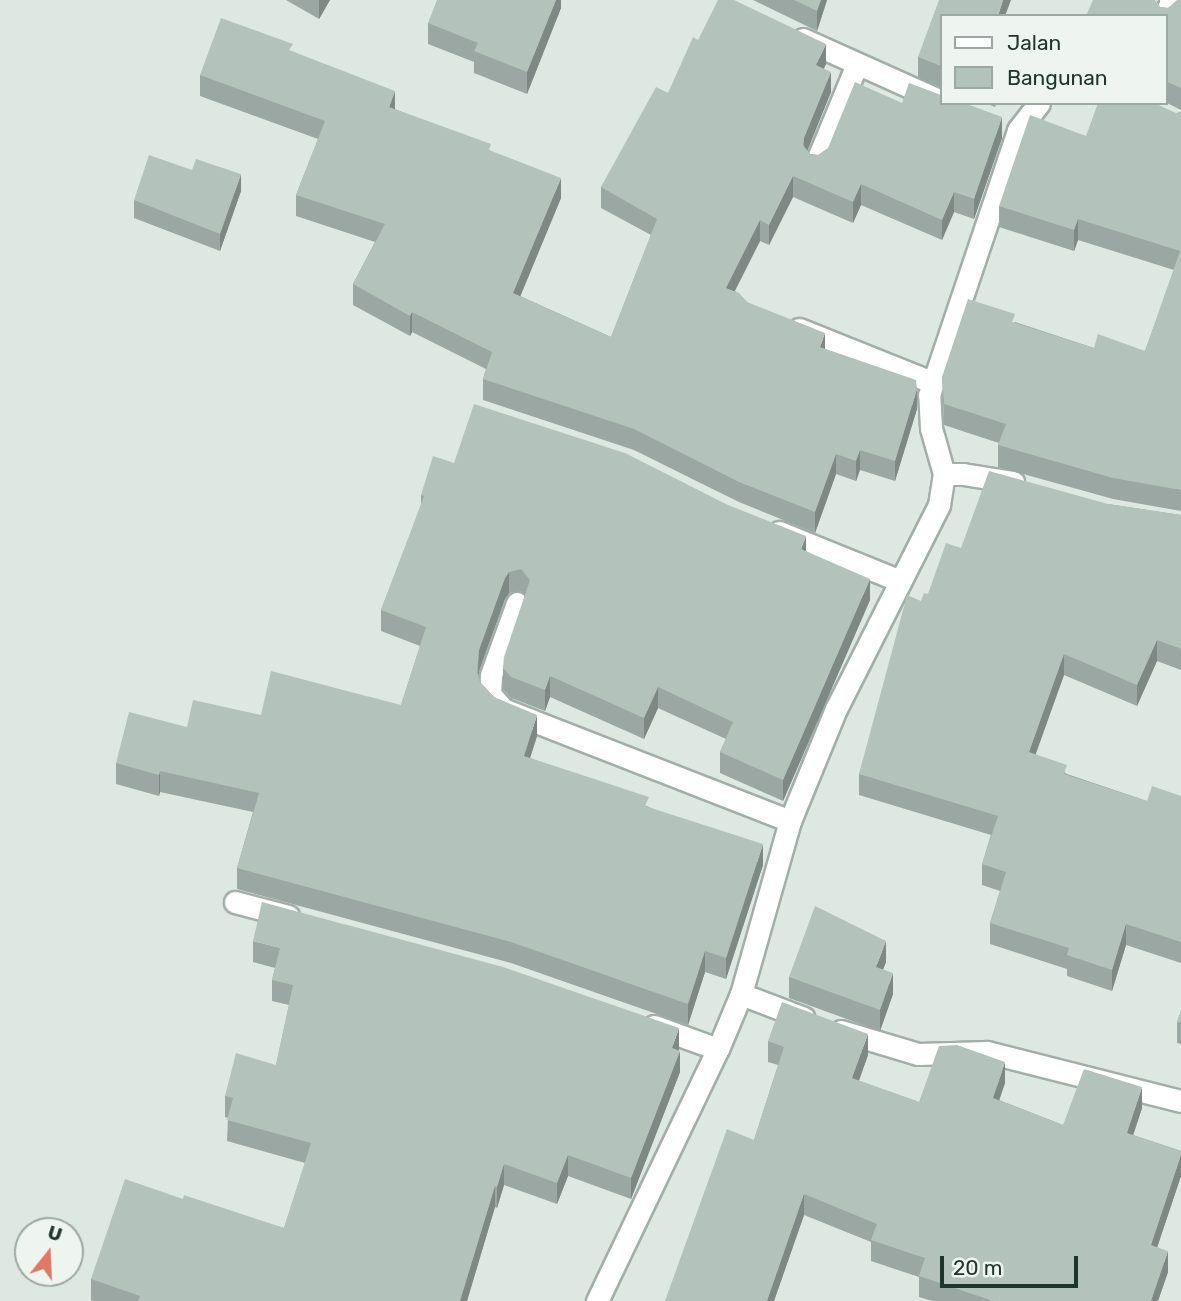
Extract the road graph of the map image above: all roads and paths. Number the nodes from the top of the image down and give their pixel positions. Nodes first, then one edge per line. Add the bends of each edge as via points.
1 (783, 29) edge
2 (857, 64) junction
3 (940, 100) edge
4 (1037, 105) edge
5 (995, 121) edge
6 (1018, 130) junction
7 (816, 163) edge
8 (778, 321) edge
9 (934, 383) junction
10 (944, 474) junction
11 (1036, 489) edge
12 (760, 525) edge
13 (900, 581) junction
14 (517, 603) dead end
15 (790, 821) junction
16 (235, 902) dead end
17 (312, 923) edge
18 (741, 994) junction
19 (629, 1017) edge
20 (718, 1049) junction
21 (1181, 1101) edge
22 (597, 1301) edge

1 - 2 street
2 - 3 street
2 - 7 street
4 - 6 street
5 - 6 street
6 - 9 street
8 - 9 street
9 - 10 street via 928,409
10 - 11 street via 986,477
10 - 13 street via 939,505
12 - 13 street
13 - 15 street via 836,709
14 - 15 street via 491,675 490,694 503,709
15 - 18 street
16 - 17 street
18 - 20 street
18 - 21 street via 873,1043 918,1054 986,1052
19 - 20 street
20 - 22 street

